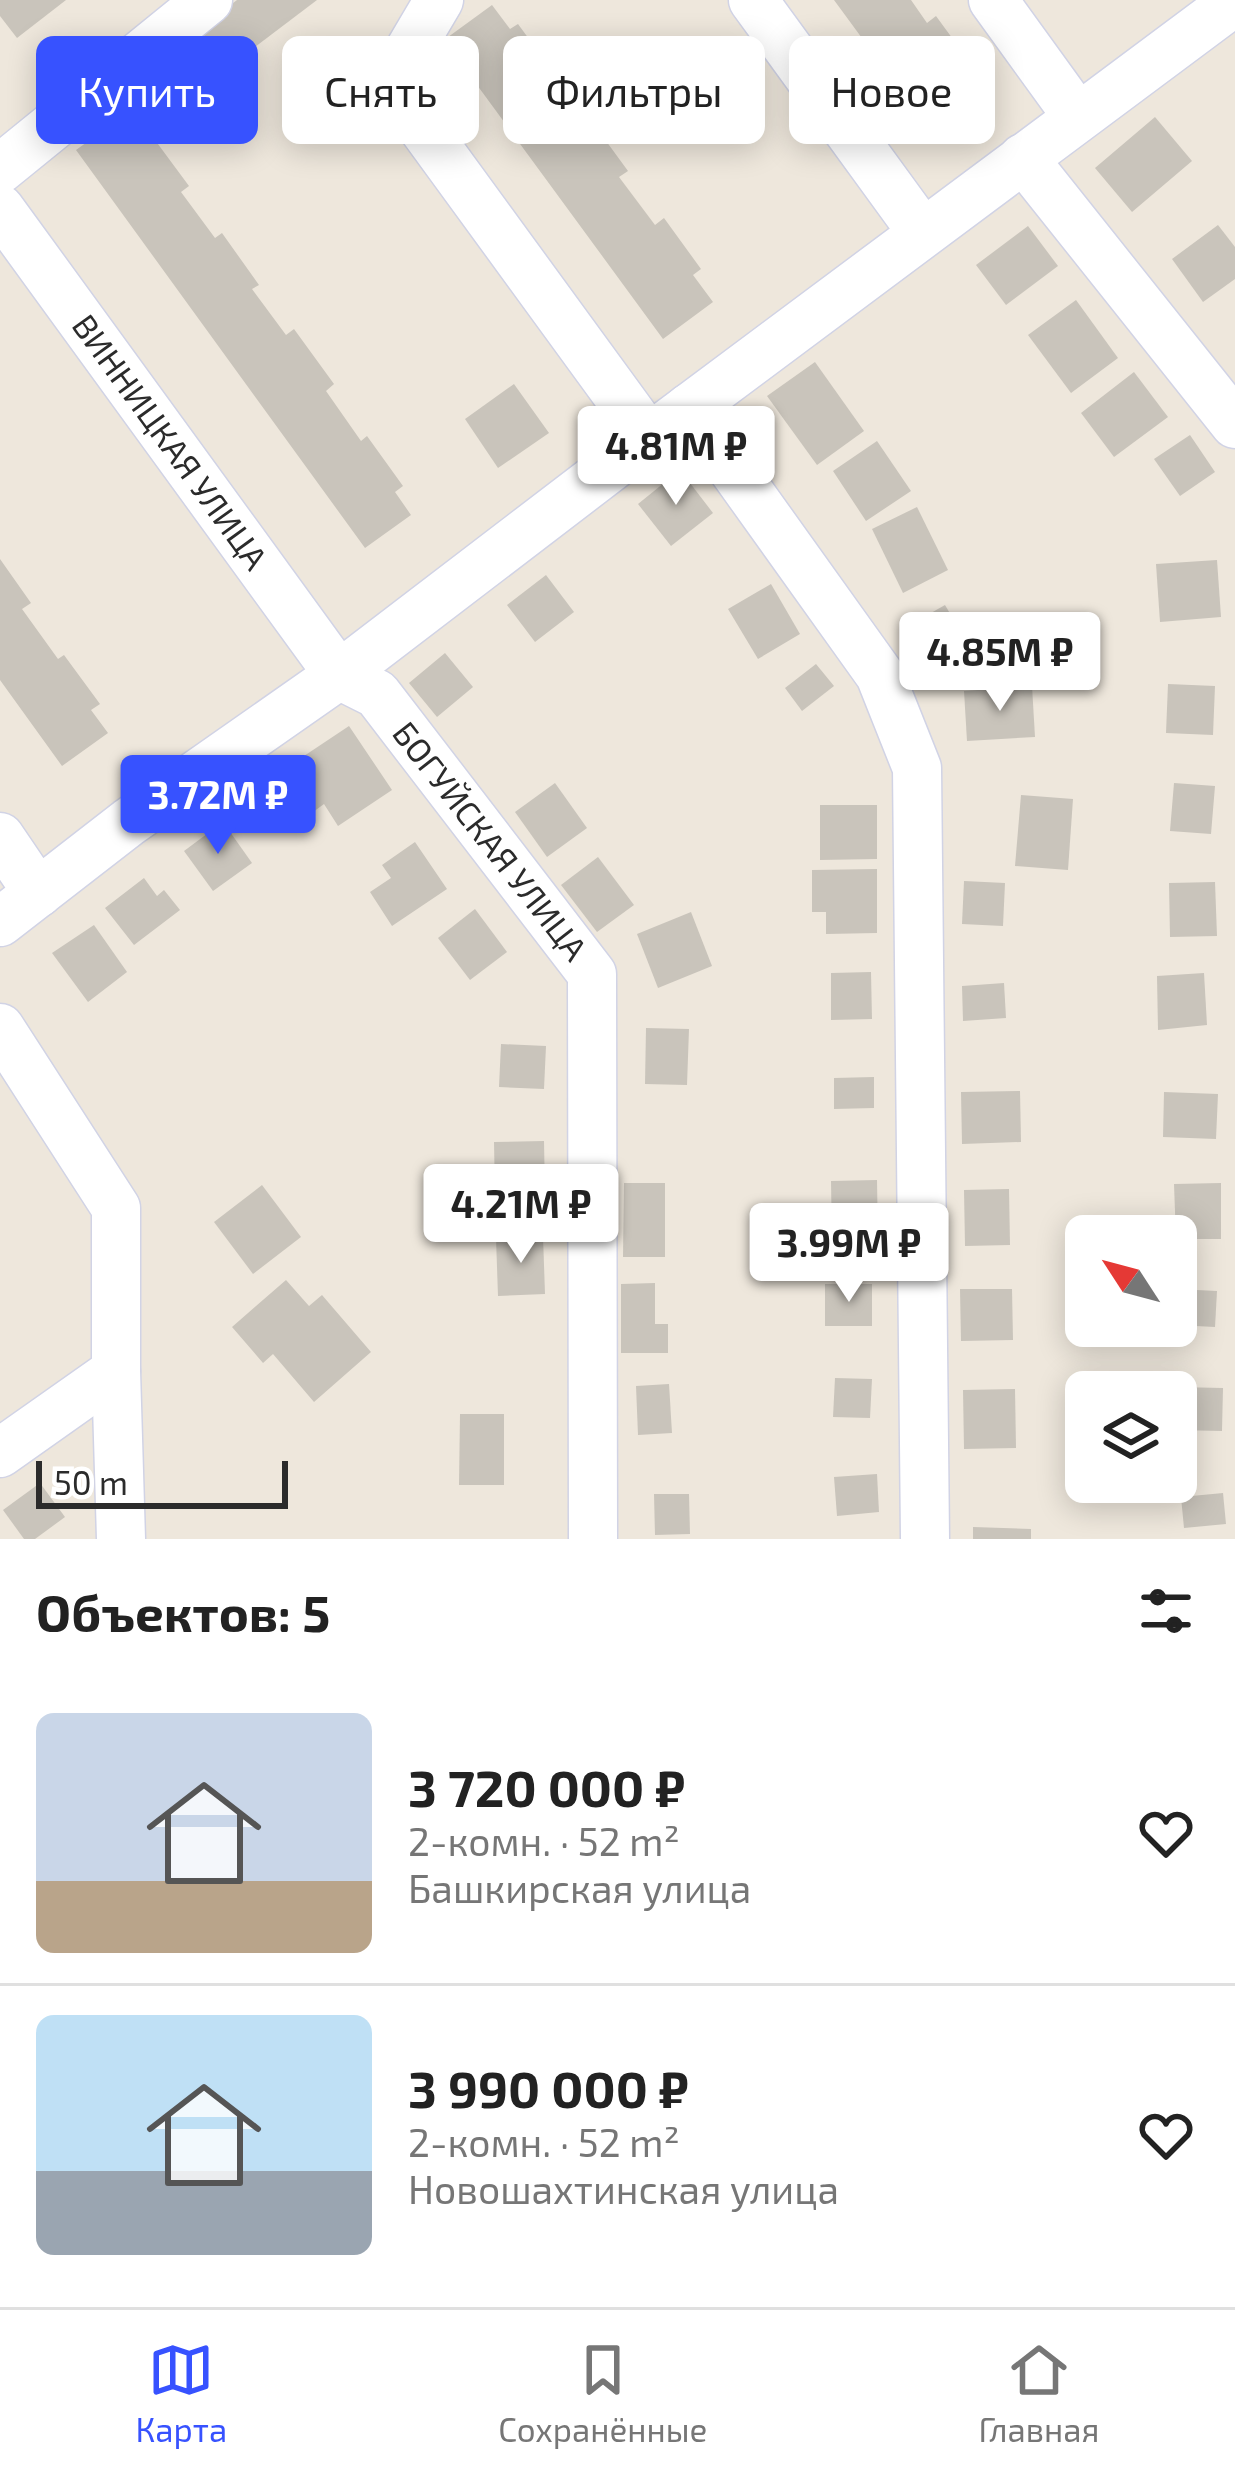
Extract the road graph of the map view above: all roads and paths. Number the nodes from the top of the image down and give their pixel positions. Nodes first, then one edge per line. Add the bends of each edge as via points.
1 (208, 0) edge
2 (439, 0) edge
3 (753, 0) edge
4 (993, 0) edge
5 (1235, 1) edge
6 (164, 17) edge
7 (1077, 116) junction
8 (1023, 158) junction
9 (0, 169) edge
10 (0, 209) edge
11 (922, 232) junction
12 (689, 408) junction
13 (1235, 424) edge
14 (649, 437) junction
15 (339, 675) junction
16 (0, 837) edge
17 (38, 892) junction
18 (0, 922) edge
19 (0, 1028) edge
20 (116, 1371) junction
21 (0, 1453) edge
22 (121, 1539) edge
23 (593, 1539) edge
24 (925, 1539) edge

1 - 6 street
2 - 14 street via 390,83
3 - 11 street
4 - 7 street
5 - 7 street
6 - 9 street
7 - 8 street
8 - 11 street
8 - 13 street
10 - 15 street, ВИННИЦКАЯ УЛИЦА
11 - 12 street
12 - 14 street
12 - 24 street via 880,675 916,768
14 - 15 street
15 - 17 street
15 - 23 street, БОГУЙСКАЯ УЛИЦА via 377,694 592,974
16 - 17 street
17 - 18 street
19 - 20 street via 116,1208
20 - 21 street
20 - 22 street

